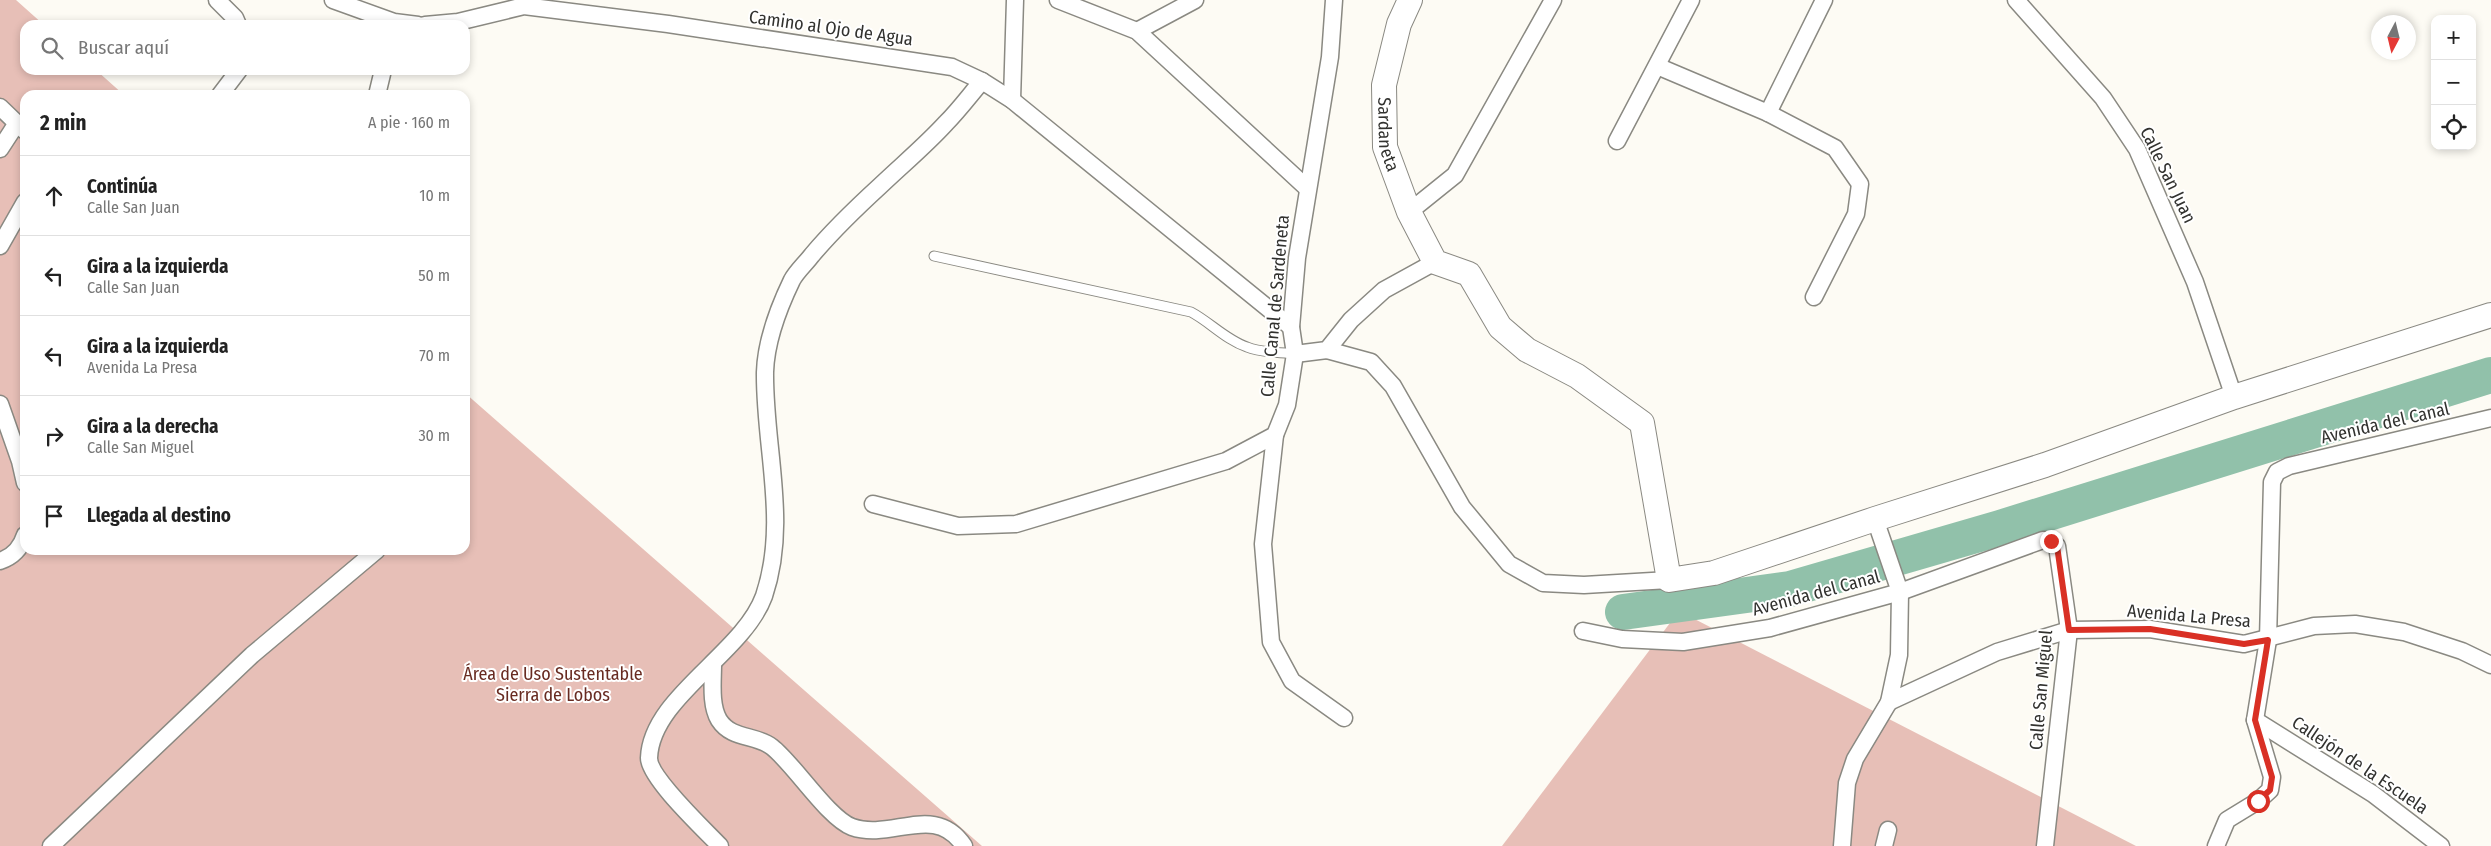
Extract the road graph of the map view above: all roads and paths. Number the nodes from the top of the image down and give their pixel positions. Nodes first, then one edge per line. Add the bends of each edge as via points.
1 (217, 0) edge
2 (333, 0) edge
3 (1015, 0) edge
4 (1058, 0) edge
5 (1195, 0) edge
6 (1334, 0) edge
7 (1410, 0) edge
8 (1553, 0) edge
9 (1691, 0) edge
10 (1824, 0) edge
11 (2016, 0) edge
12 (527, 3) edge
13 (234, 20) edge
14 (384, 20) edge
15 (465, 20) edge
16 (1137, 31) junction
17 (1657, 66) junction
18 (235, 75) edge
19 (382, 75) edge
20 (982, 81) junction
21 (224, 90) edge
22 (378, 90) edge
23 (1012, 100) junction
24 (0, 107) edge
25 (1768, 113) junction
26 (20, 126) edge
27 (20, 128) edge
28 (1617, 141) dead end
29 (0, 149) edge
30 (1307, 188) junction
31 (20, 211) edge
32 (1409, 212) junction
33 (0, 246) edge
34 (934, 256) dead end
35 (1435, 262) junction
36 (1814, 297) dead end
37 (2491, 315) edge
38 (1291, 327) junction
39 (1327, 350) junction
40 (1295, 354) junction
41 (2234, 397) junction
42 (0, 404) edge
43 (2491, 418) edge
44 (1275, 435) junction
45 (20, 461) edge
46 (874, 504) dead end
47 (1875, 519) junction
48 (2051, 541) joint
49 (20, 544) edge
50 (371, 555) edge
51 (0, 561) edge
52 (1669, 580) junction
53 (1900, 592) junction
54 (1583, 630) dead end
55 (2069, 630) junction
56 (2268, 640) junction
57 (713, 664) junction
58 (2491, 665) edge
59 (1889, 702) junction
60 (1344, 718) dead end
61 (2255, 720) junction
62 (1888, 830) dead end
63 (51, 846) edge
64 (720, 846) edge
65 (964, 846) edge
66 (1842, 846) edge
67 (1884, 846) edge
68 (2044, 846) edge
69 (2216, 846) edge
70 (2442, 846) edge

1 - 13 street
2 - 14 street
3 - 23 street
4 - 16 street
5 - 16 street
6 - 30 street, Calle Canal de Sardeneta via 1330,57
7 - 32 street, Sardaneta via 1398,24 1384,85 1385,147
8 - 32 street via 1455,175
9 - 17 street
10 - 25 street
11 - 41 street, Calle San Juan via 2103,98 2137,149 2195,282
12 - 15 street
12 - 20 street, Camino al Ojo de Agua via 906,59 952,68
16 - 30 street
17 - 25 street
17 - 28 street
18 - 21 street
19 - 22 street
20 - 23 street, Camino al Ojo de Agua
20 - 57 street via 946,123 833,230 794,277 779,308 769,341 765,371 776,531 770,571 763,597 750,622
23 - 38 street, Camino al Ojo de Agua
24 - 26 street
25 - 36 street via 1835,148 1860,184 1856,214
27 - 29 street
30 - 38 street, Calle Canal de Sardeneta
31 - 33 street
32 - 35 street, Sardaneta
34 - 40 lane via 1191,312 1249,348
35 - 39 street via 1384,290 1351,320
35 - 52 street via 1469,274 1500,328 1526,350 1577,376 1642,423
37 - 41 street
38 - 40 street, Calle Canal de Sardeneta
39 - 40 street
39 - 52 street via 1371,362 1393,386 1462,507 1509,564 1543,583 1584,585
40 - 44 street, Calle Canal de Sardeneta via 1287,405
41 - 47 street via 2044,465
42 - 45 street
43 - 56 street, Avenida del Canal via 2289,466 2277,472 2272,482
44 - 46 street via 1226,461 1016,524 958,526
44 - 60 street, Calle Canal de Sardeneta via 1263,544 1271,642 1292,681
47 - 52 street via 1714,573
47 - 53 street
48 - 53 street, Avenida del Canal via 2043,540
48 - 55 street, Calle San Miguel via 2057,546
49 - 51 street via 8,559
50 - 63 street via 252,655
53 - 54 street, Avenida del Canal via 1770,628 1683,642 1622,639
53 - 59 street via 1899,655
55 - 56 street, Avenida La Presa via 2150,629 2244,644
55 - 59 street, Avenida La Presa via 1997,652
55 - 68 street, Calle San Miguel
56 - 58 street, Avenida La Presa via 2314,626 2355,624 2404,632 2462,651
56 - 61 street
57 - 64 street via 678,697 662,721 649,759 652,772
57 - 65 street via 714,704 718,719 728,731 770,745 835,815 850,826 867,831 940,825 950,830
59 - 66 street via 1855,759 1847,783
61 - 69 street via 2272,777 2270,790 2227,820
61 - 70 street, Callejón de la Escuela via 2373,794
62 - 67 street

